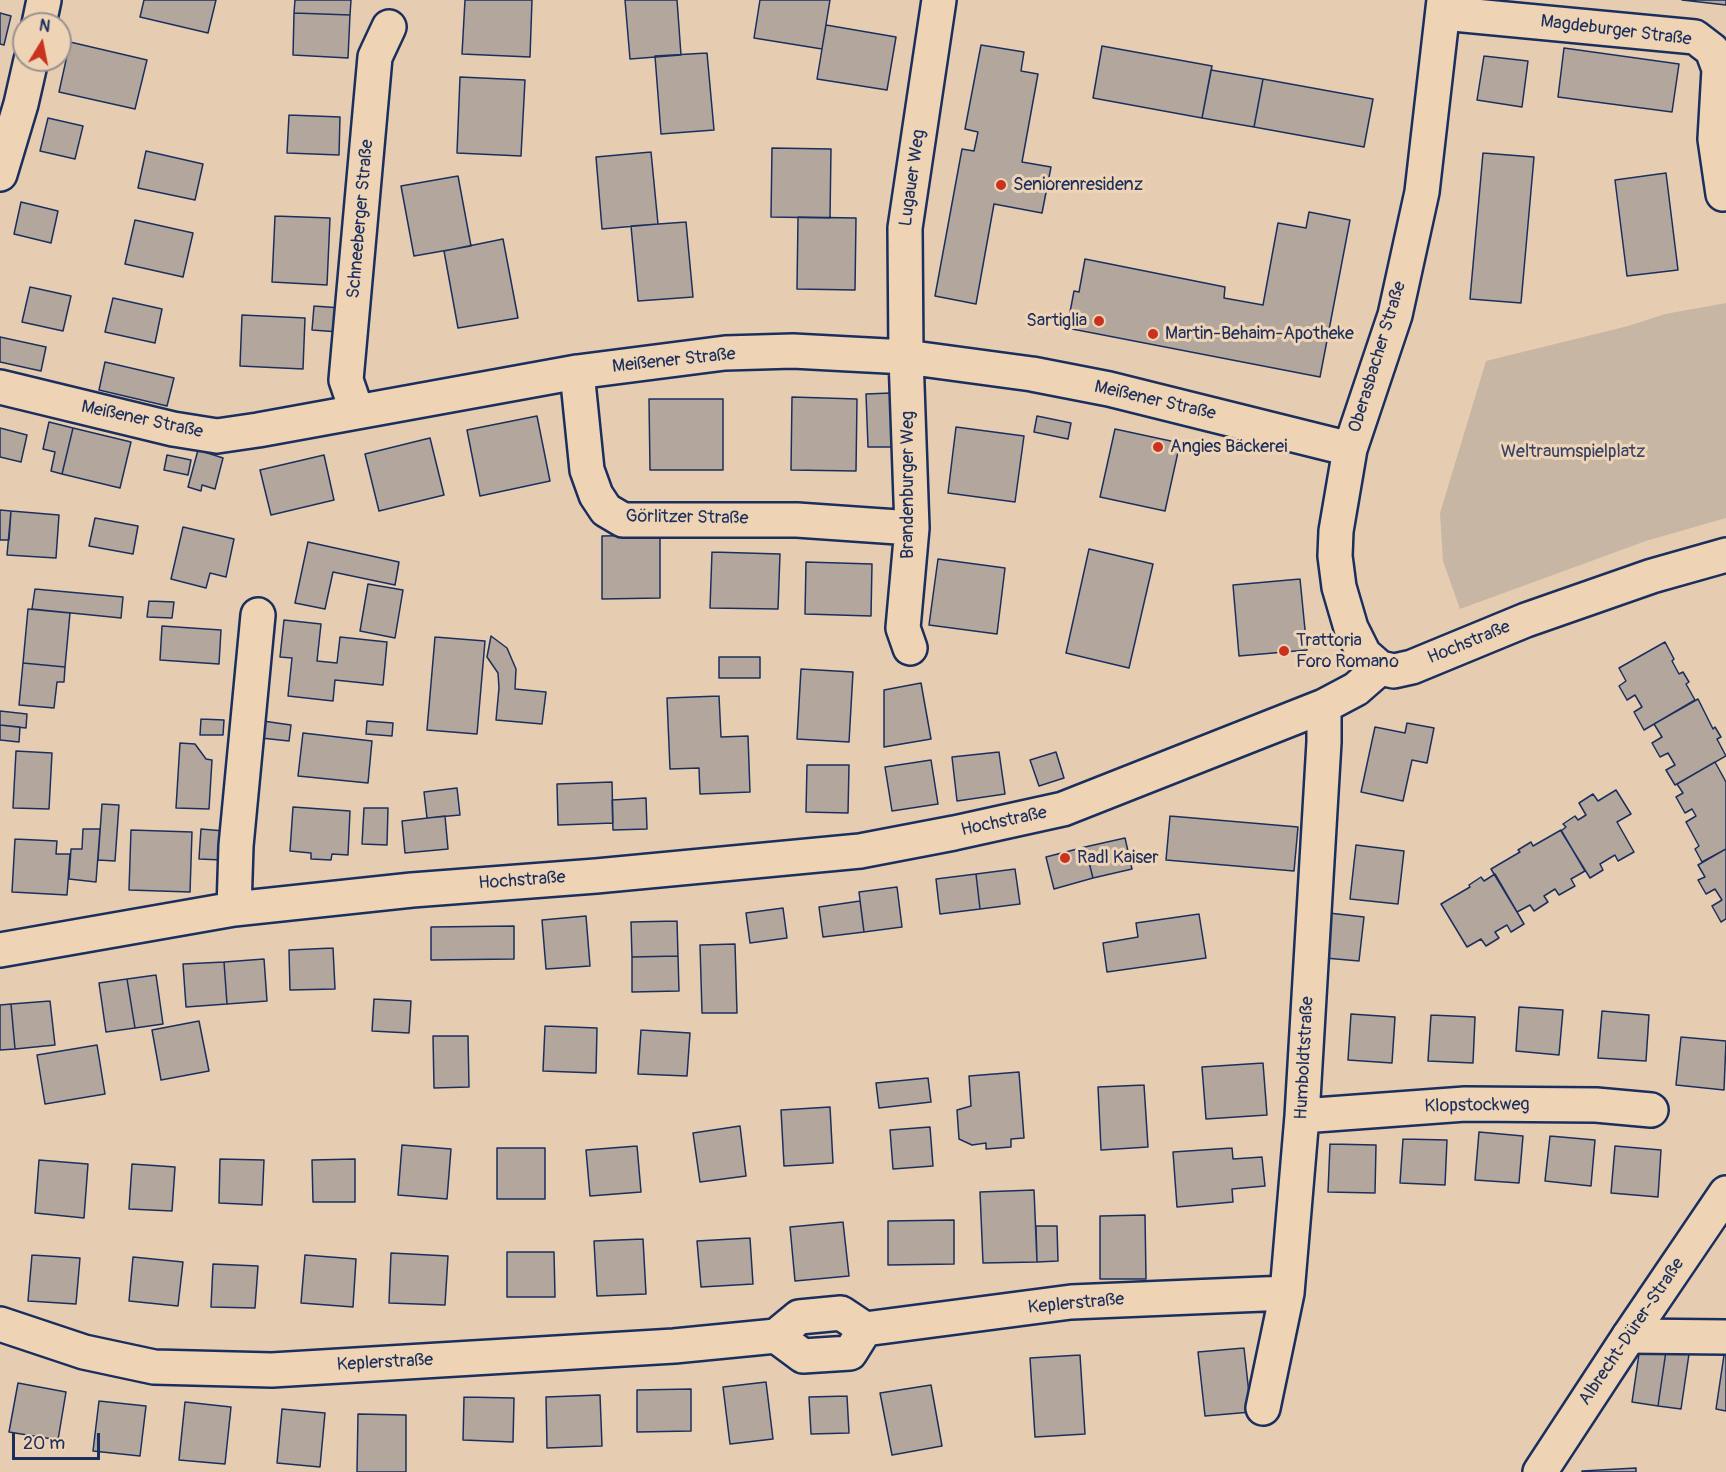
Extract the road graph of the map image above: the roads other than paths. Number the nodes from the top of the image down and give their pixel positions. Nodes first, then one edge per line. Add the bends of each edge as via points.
1 (939, 0) edge
2 (1444, 6) edge
3 (389, 27) dead end
4 (28, 72) edge
5 (0, 174) edge
6 (1723, 194) dead end
7 (906, 357) junction
8 (577, 372) junction
9 (0, 387) edge
10 (357, 412) junction
11 (1350, 449) junction
12 (912, 528) junction
13 (1726, 555) edge
14 (258, 615) dead end
15 (910, 648) dead end
16 (1380, 668) junction
17 (1324, 706) junction
18 (234, 909) junction
19 (0, 950) edge
20 (1651, 1110) dead end
21 (1302, 1116) junction
22 (1726, 1193) edge
23 (1287, 1293) junction
24 (0, 1324) edge
25 (1629, 1336) junction
26 (1726, 1338) edge
27 (1263, 1408) dead end
28 (1540, 1472) edge

1 - 7 street, Lugauer Weg via 905,228
2 - 6 street, Magdeburger Straße via 1695,37 1712,50 1719,69 1715,139
2 - 11 street, Oberasbacher Straße via 1422,192 1398,304
3 - 10 street, Schneeberger Straße via 375,57 346,380
4 - 5 street
7 - 8 street, Meißener Straße via 793,351 725,353
7 - 11 street, Meißener Straße via 1109,389
7 - 12 street, Brandenburger Weg
8 - 10 street, Meißener Straße
8 - 12 street, Görlitzer Straße via 587,470 606,510 622,520 797,520
9 - 10 street, Meißener Straße via 217,436
11 - 16 street, Oberasbacher Straße via 1336,531 1339,587 1351,628 1364,654
12 - 15 street, Brandenburger Weg via 903,628
13 - 16 street, Hochstraße via 1536,616 1412,667
14 - 18 street via 236,846
16 - 17 street, Hochstraße via 1356,689
17 - 18 street, Hochstraße via 1063,809 860,851
17 - 21 street, Humboldtstraße
18 - 19 street, Hochstraße
20 - 21 street, Klopstockweg via 1596,1105 1465,1104
21 - 23 street, Humboldtstraße
22 - 25 street, Albrecht-Dürer-Straße
23 - 24 street, Keplerstraße via 1071,1302 865,1329 850,1353 803,1356 776,1336 674,1346 272,1370 154,1367 84,1352
23 - 27 street, Humboldtstraße
25 - 26 street
25 - 28 street, Albrecht-Dürer-Straße

